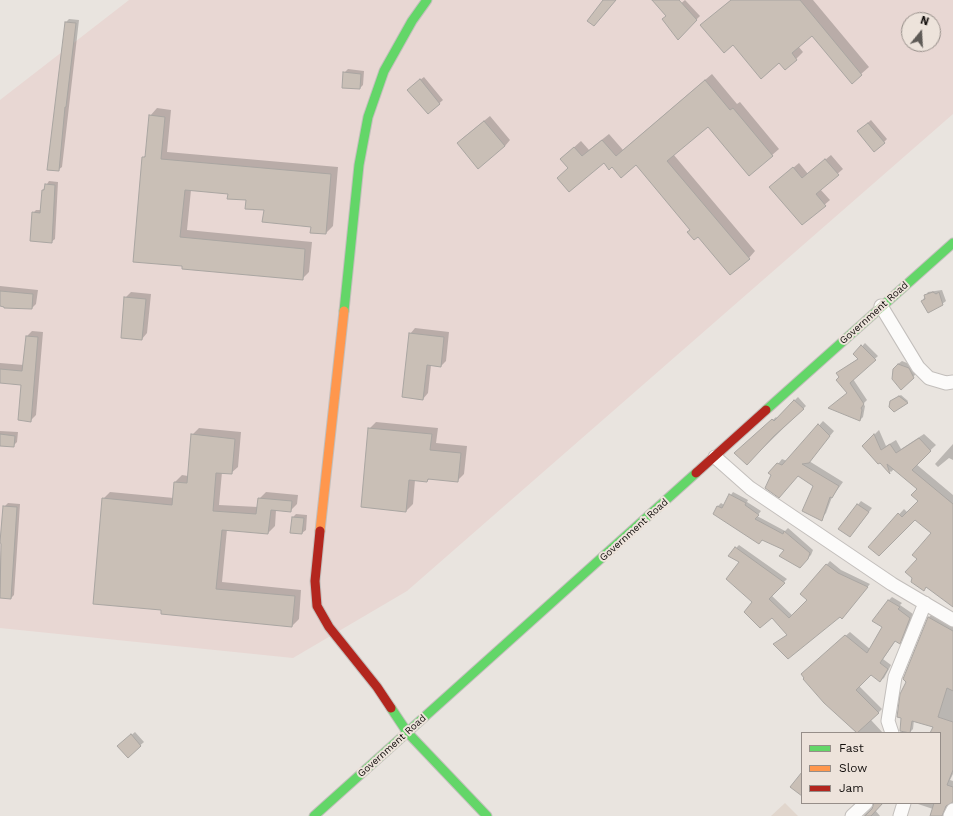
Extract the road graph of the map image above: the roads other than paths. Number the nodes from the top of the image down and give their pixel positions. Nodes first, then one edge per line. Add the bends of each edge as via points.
1 (427, 0) edge
2 (953, 243) edge
3 (881, 306) junction
4 (953, 382) edge
5 (715, 457) junction
6 (925, 603) junction
7 (953, 620) edge
8 (407, 732) junction
9 (892, 732) edge
10 (865, 804) edge
11 (904, 804) edge
12 (953, 810) edge
13 (314, 816) edge
14 (487, 816) edge
15 (852, 816) edge
16 (900, 816) edge
17 (950, 816) edge

1 - 8 street via 384,71 368,117 359,165 315,581 317,606 329,627 377,687
2 - 3 street, Government Road
3 - 4 street via 918,367 929,378 946,383
3 - 5 street, Government Road
5 - 6 street via 750,488 892,584
5 - 8 street, Government Road
6 - 7 street
6 - 9 street via 895,678 888,721
8 - 13 street, Government Road
8 - 14 street
10 - 15 street
11 - 16 street
12 - 17 street

